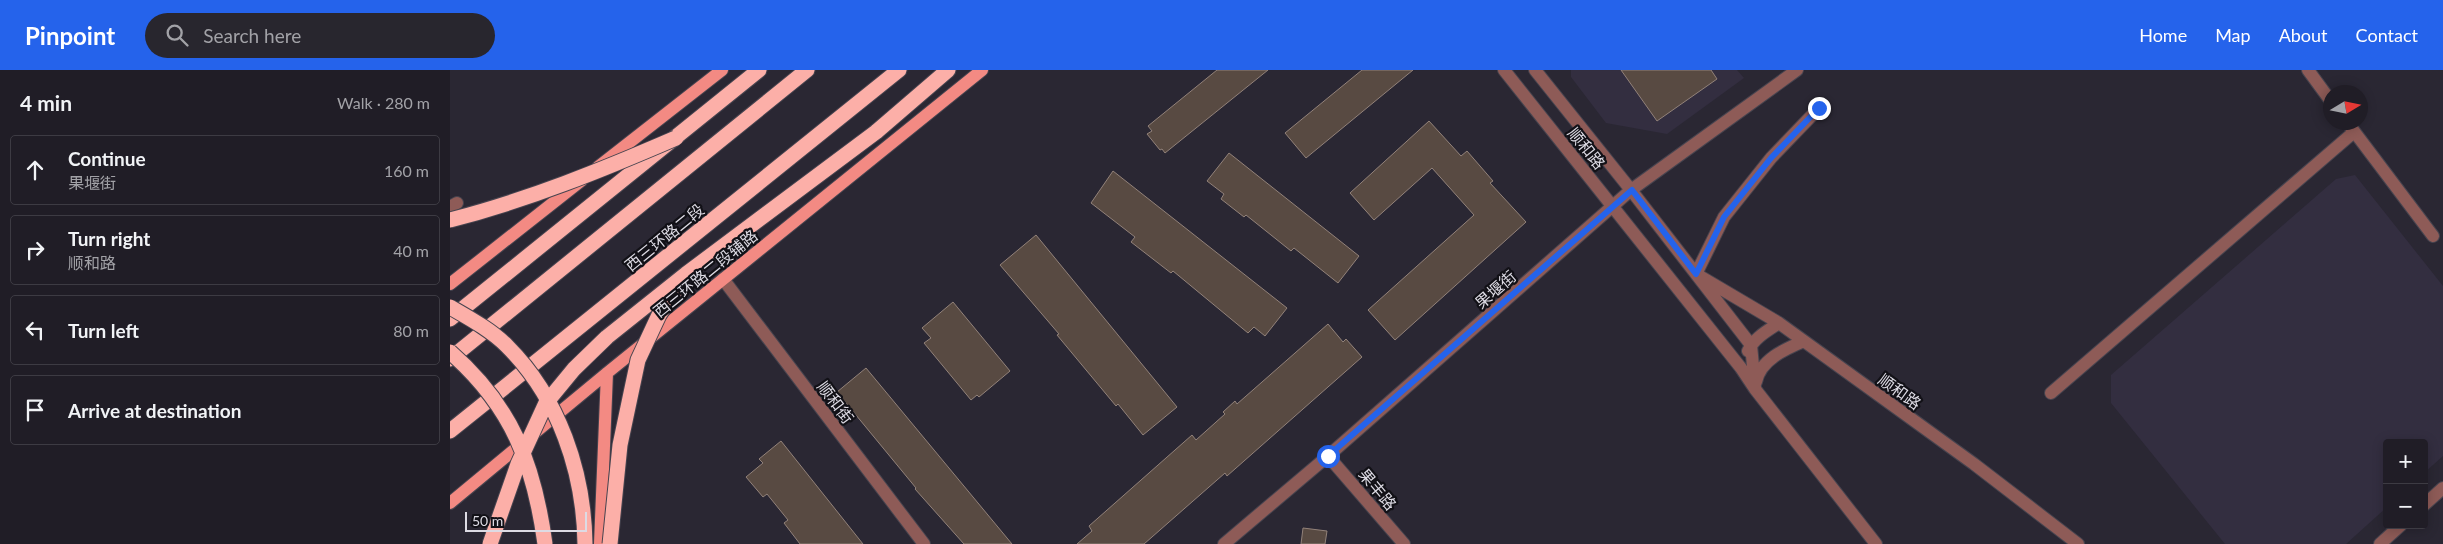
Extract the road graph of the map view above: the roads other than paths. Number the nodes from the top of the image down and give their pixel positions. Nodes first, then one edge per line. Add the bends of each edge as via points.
1 (722, 70) edge
2 (759, 70) edge
3 (807, 70) edge
4 (899, 70) edge
5 (948, 70) edge
6 (982, 70) edge
7 (1504, 70) edge
8 (1535, 70) edge
9 (1797, 70) edge
10 (2308, 70) edge
11 (2323, 90) edge
12 (1819, 108) dead end
13 (2348, 130) edge
14 (2353, 130) edge
15 (676, 138) junction
16 (1632, 190) junction
17 (1613, 206) junction
18 (450, 220) edge
19 (2433, 236) dead end
20 (686, 274) junction
21 (1696, 274) junction
22 (723, 279) junction
23 (450, 284) edge
24 (450, 307) edge
25 (450, 319) edge
26 (1779, 323) junction
27 (1804, 341) junction
28 (1751, 345) junction
29 (450, 352) edge
30 (450, 359) edge
31 (1742, 368) junction
32 (607, 373) junction
33 (1755, 389) junction
34 (2052, 393) dead end
35 (450, 431) edge
36 (1328, 456) junction
37 (2443, 488) edge
38 (2428, 501) edge
39 (450, 503) edge
40 (2397, 529) edge
41 (490, 544) edge
42 (545, 544) edge
43 (585, 544) edge
44 (600, 544) edge
45 (610, 544) edge
46 (924, 544) edge
47 (1224, 544) edge
48 (1404, 544) edge
49 (1876, 544) edge
50 (2078, 544) edge
51 (2380, 544) edge

1 - 23 main road
2 - 15 highway
3 - 30 highway, bridge
4 - 35 highway, 西三环路二段, bridge
5 - 20 highway, bridge via 876,132
6 - 22 main road, 西三环路二段辅路
7 - 17 street, 顺和路
8 - 16 street, 顺和路
9 - 16 street, 果堰街
10 - 11 street
12 - 21 street via 1771,158 1724,217
13 - 34 street
14 - 19 street
15 - 18 highway, bridge via 512,203
15 - 25 highway, bridge
16 - 17 street, 果堰街
16 - 21 street, 顺和路
17 - 31 street, 顺和路
17 - 36 street, 果堰街
20 - 41 highway, bridge via 607,337 574,369 546,403 518,464
20 - 45 highway, bridge via 659,315 638,360 620,444
21 - 26 street, 顺和路
21 - 28 street, 顺和路
22 - 32 main road, 西三环路二段辅路
22 - 46 street, 顺和街
24 - 43 highway, bridge via 506,345 534,380 564,430 584,511
26 - 27 street, 顺和路
26 - 28 street
27 - 33 street via 1786,349 1758,372
27 - 50 street, 顺和路
28 - 31 street
28 - 33 street
29 - 42 highway, bridge via 473,373 504,413 526,458 540,505
31 - 33 street, 顺和路
32 - 39 main road, 西三环路二段辅路
32 - 44 main road
33 - 49 street, 顺和路
36 - 47 street, 果堰街
36 - 48 street, 果丰路
37 - 38 street
40 - 51 street

